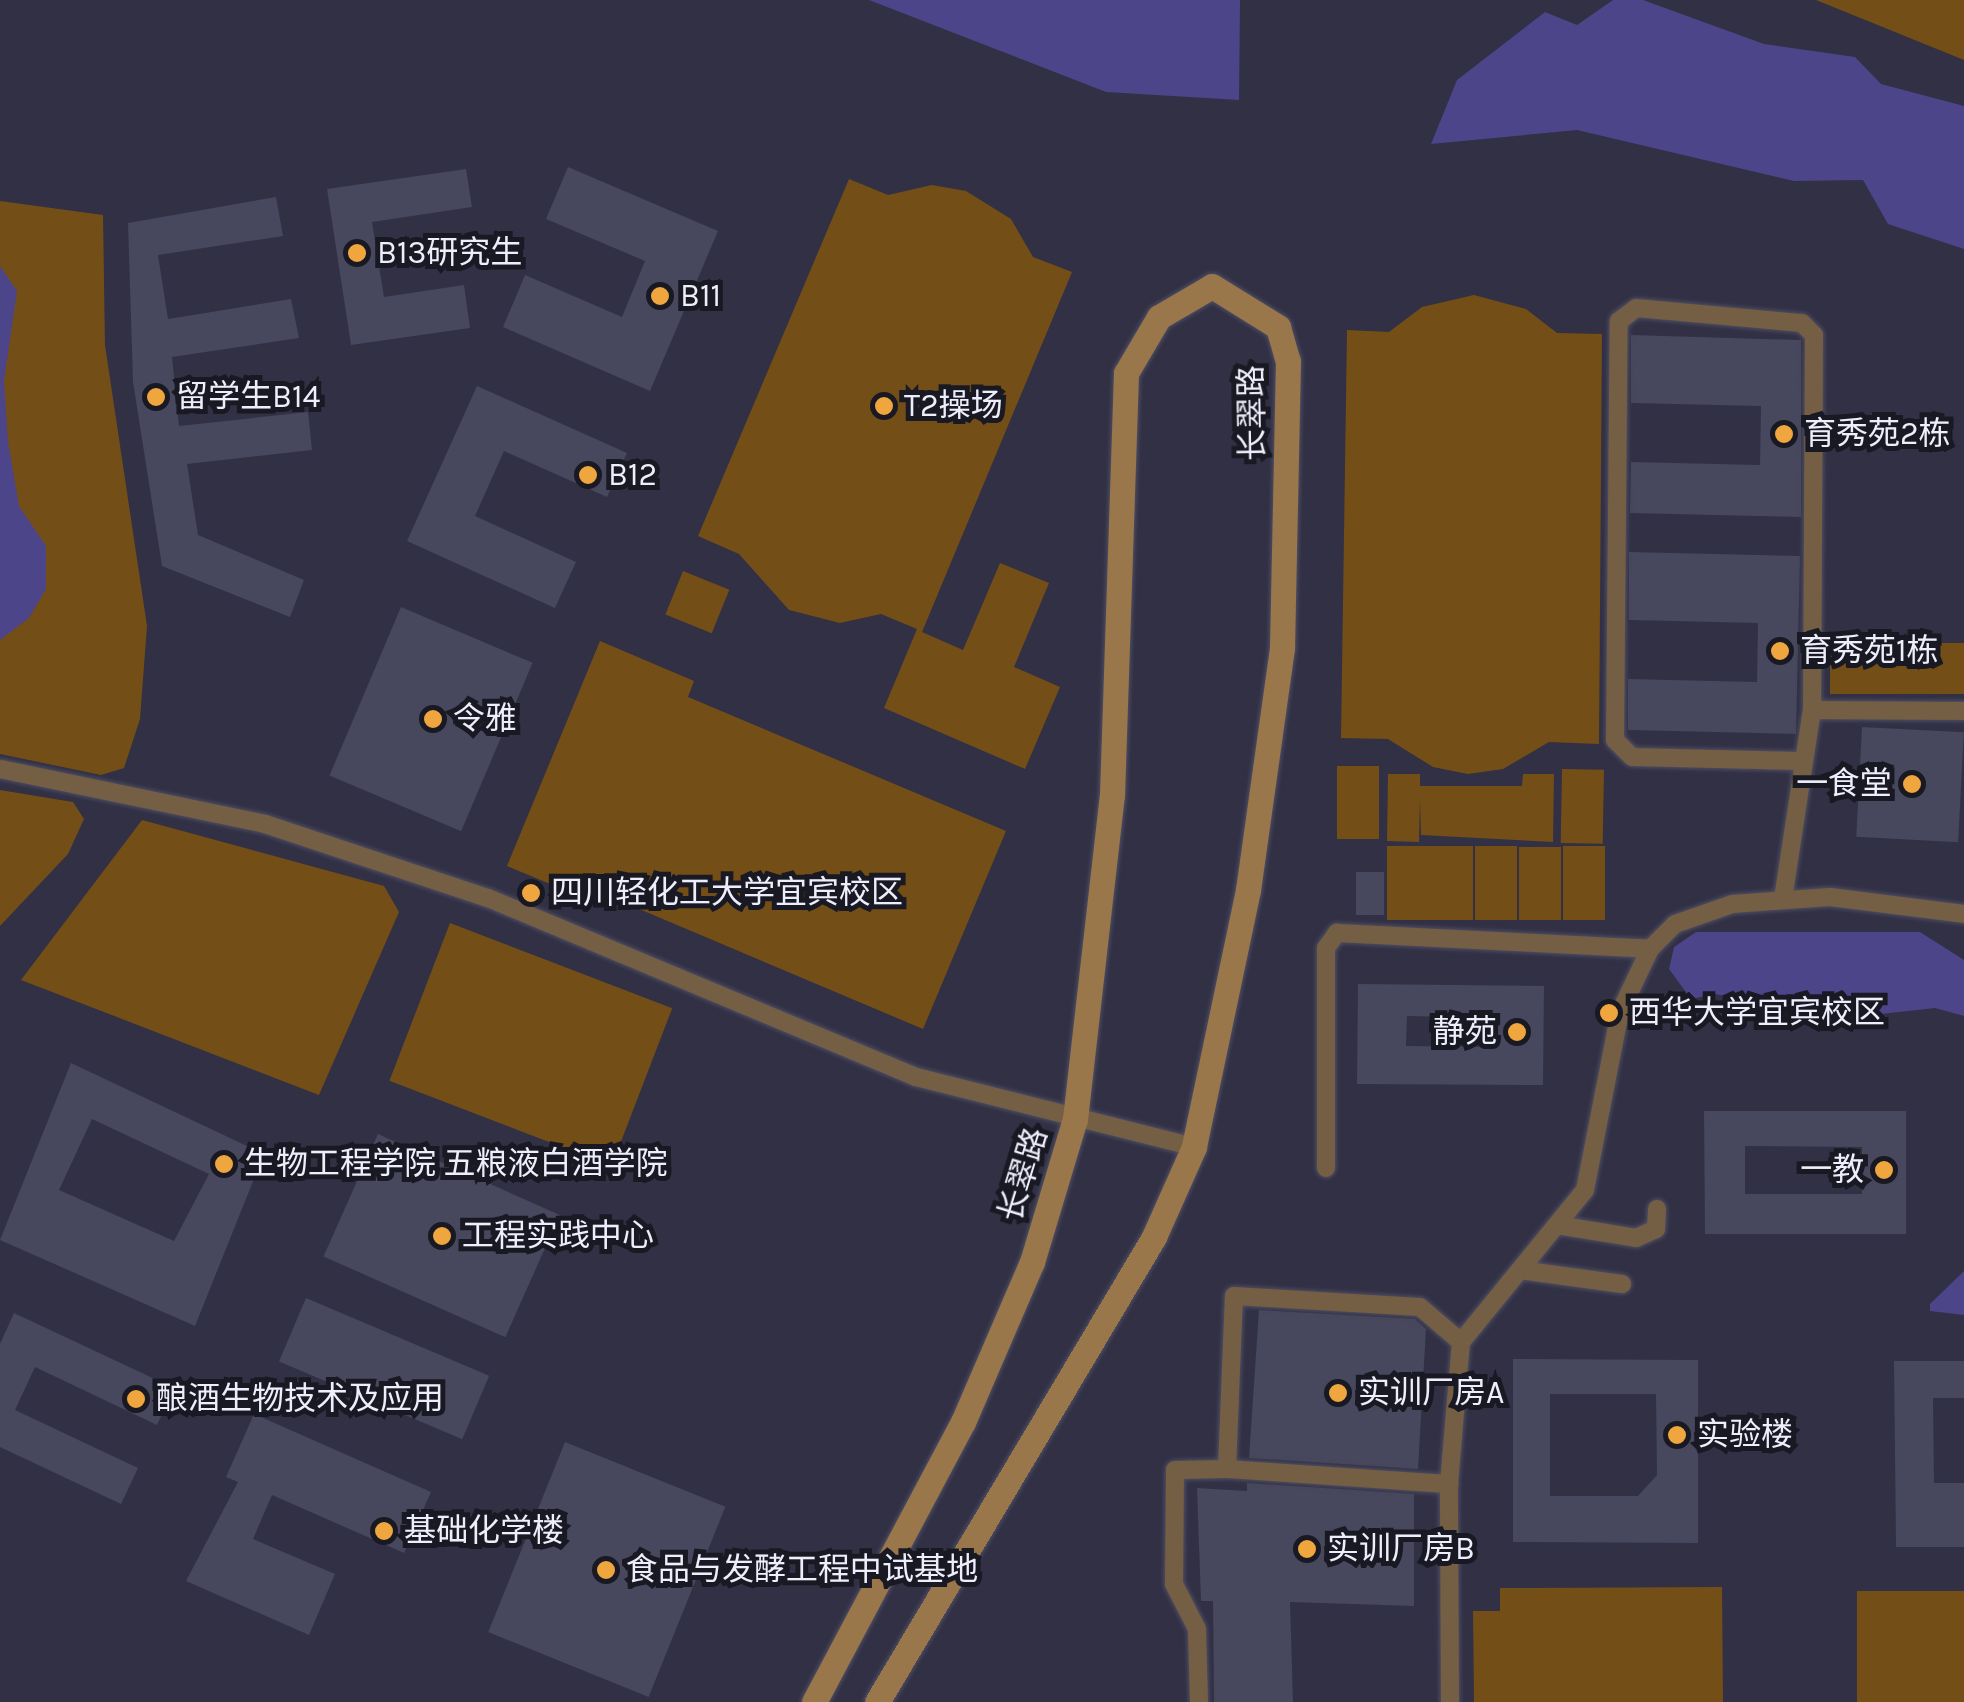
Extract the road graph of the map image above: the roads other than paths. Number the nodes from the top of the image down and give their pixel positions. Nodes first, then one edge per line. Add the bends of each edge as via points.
1 (1812, 710) junction
2 (1964, 711) edge
3 (1800, 761) junction
4 (0, 769) edge
5 (1783, 899) junction
6 (1964, 914) edge
7 (1650, 949) junction
8 (1075, 1119) junction
9 (1194, 1147) junction
10 (1326, 1168) dead end
11 (1657, 1209) dead end
12 (1563, 1226) junction
13 (1520, 1270) junction
14 (1622, 1284) dead end
15 (1460, 1342) junction
16 (1226, 1470) junction
17 (1449, 1484) junction
18 (814, 1702) edge
19 (877, 1702) edge
20 (1199, 1702) edge
21 (1450, 1702) edge

1 - 2 street
1 - 3 street
1 - 3 street via 1814,334 1802,324 1626,312 1614,740 1632,757
3 - 5 street
4 - 8 street via 284,830 488,898 916,1077
5 - 6 street
5 - 7 street via 1710,909
7 - 10 street via 1338,933 1326,948
7 - 12 street via 1620,1012 1585,1190
8 - 9 street
8 - 9 main road, 长翠路 via 1112,795 1126,373 1159,317 1212,286 1278,328 1288,399 1282,648 1248,890
8 - 18 main road, 长翠路 via 1032,1262 964,1422
9 - 19 main road, 长翠路 via 1154,1237
11 - 12 street via 1656,1228 1636,1238
12 - 13 street
13 - 14 street
13 - 15 street
15 - 16 street via 1420,1307 1234,1296
15 - 17 street
16 - 17 street
16 - 20 street via 1175,1470 1174,1584 1197,1629
17 - 21 street

